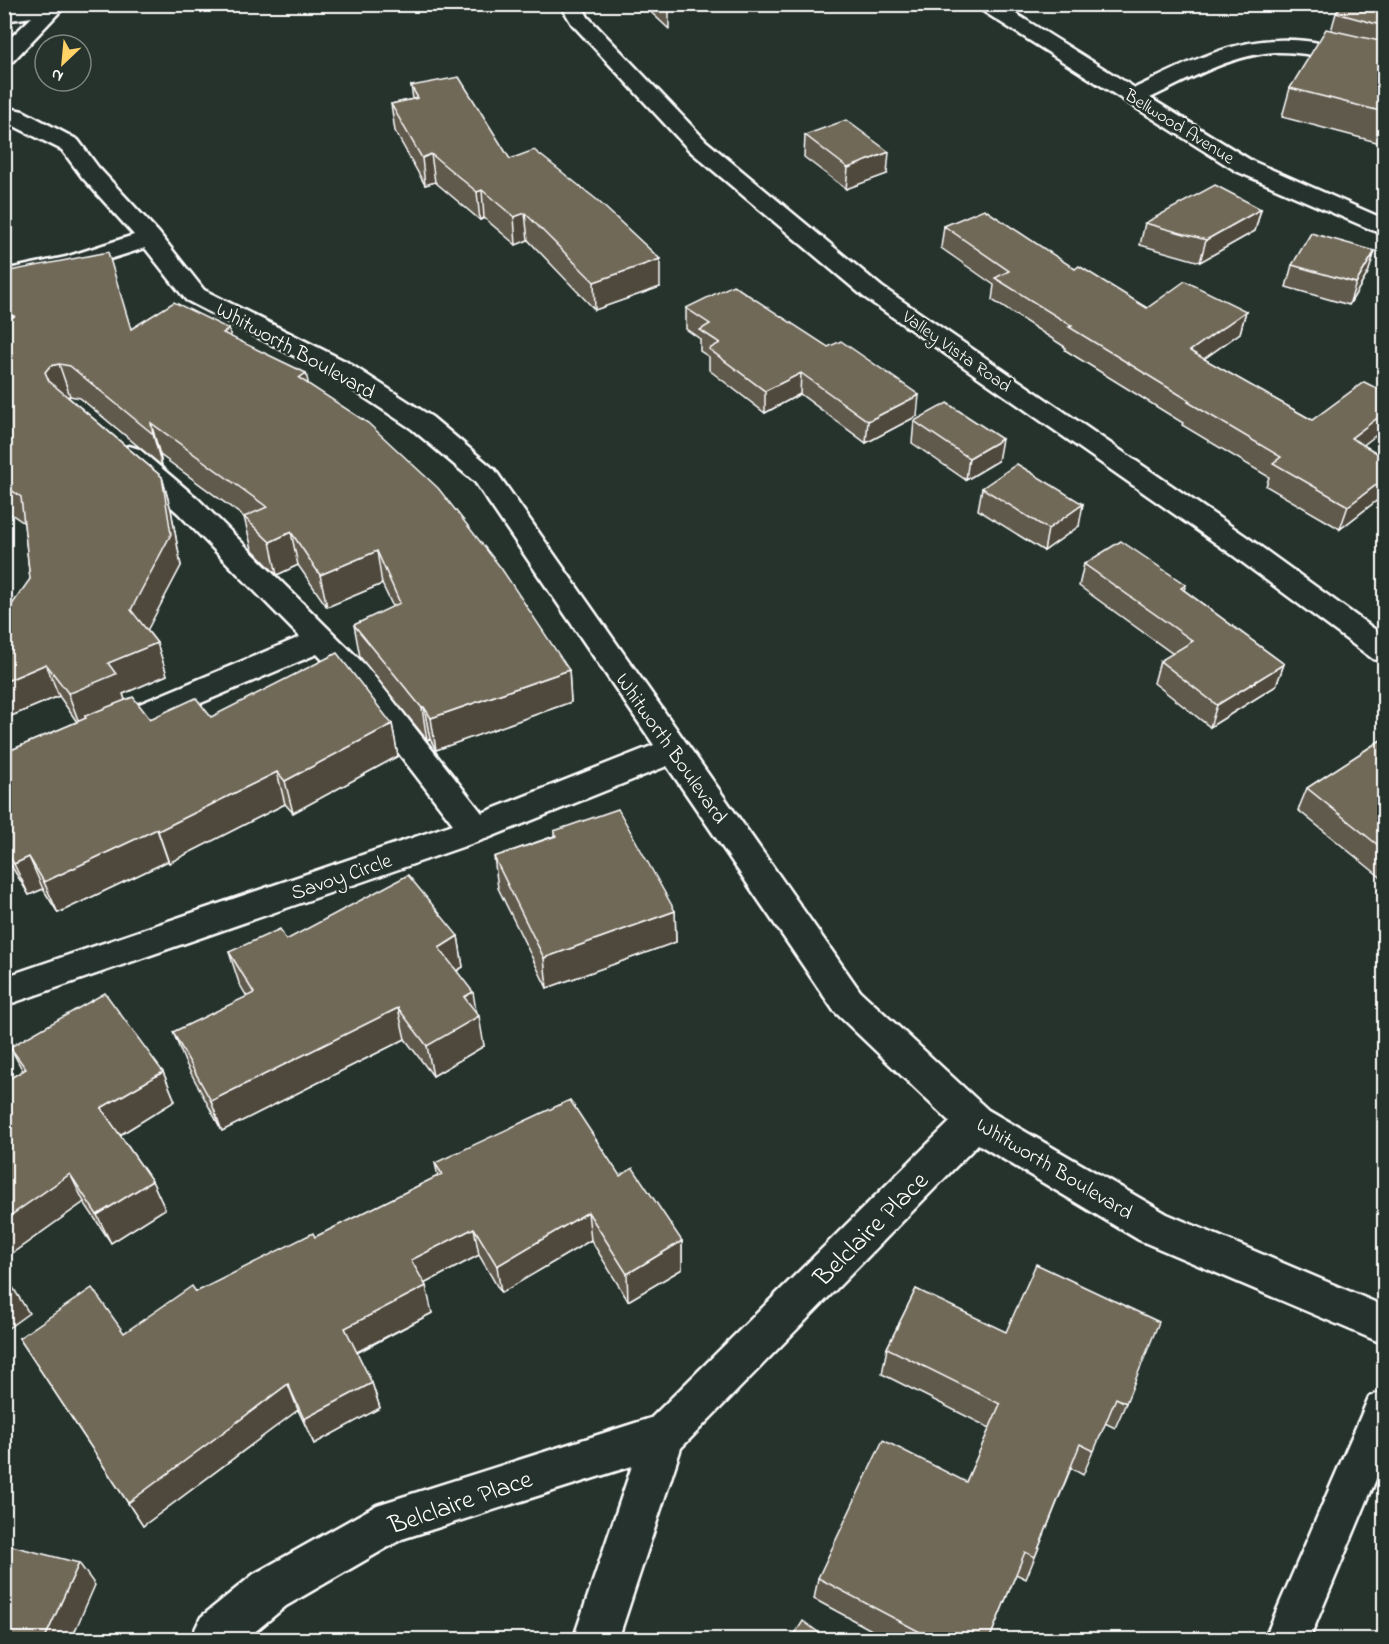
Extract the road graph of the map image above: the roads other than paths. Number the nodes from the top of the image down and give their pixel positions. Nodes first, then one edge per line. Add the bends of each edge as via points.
1 (570, 4) edge
2 (985, 4) edge
3 (56, 6) edge
4 (4, 15) edge
5 (4, 57) edge
6 (1384, 66) edge
7 (1133, 97) junction
8 (4, 114) edge
9 (1384, 228) edge
10 (150, 238) junction
11 (4, 278) edge
12 (106, 436) edge
13 (321, 640) junction
14 (1384, 651) edge
15 (79, 739) edge
16 (674, 750) junction
17 (476, 829) junction
18 (4, 992) edge
19 (975, 1122) junction
20 (1384, 1326) edge
21 (1384, 1411) edge
22 (664, 1435) junction
23 (212, 1640) edge
24 (595, 1640) edge
25 (1286, 1640) edge

1 - 14 street, Valley Vista Road via 579,20 698,146 873,292 1227,537
2 - 7 street, Bellwood Avenue
3 - 4 street
3 - 5 street
6 - 7 street via 1298,47 1274,46 1208,63
7 - 9 street, Bellwood Avenue via 1244,166
8 - 10 street, Whitworth Boulevard via 70,144
10 - 11 street via 72,263
10 - 16 street, Whitworth Boulevard via 195,295 338,368 422,423 485,476
12 - 13 street via 188,506
13 - 15 street
13 - 17 street via 355,674
16 - 17 street, Savoy Circle
16 - 19 street, Whitworth Boulevard via 848,1001
17 - 18 street, Savoy Circle
19 - 20 street, Whitworth Boulevard via 1153,1227
19 - 22 street, Belclaire Place
21 - 25 street
22 - 23 street, Belclaire Place via 392,1520 270,1590
22 - 24 street, Belclaire Place

